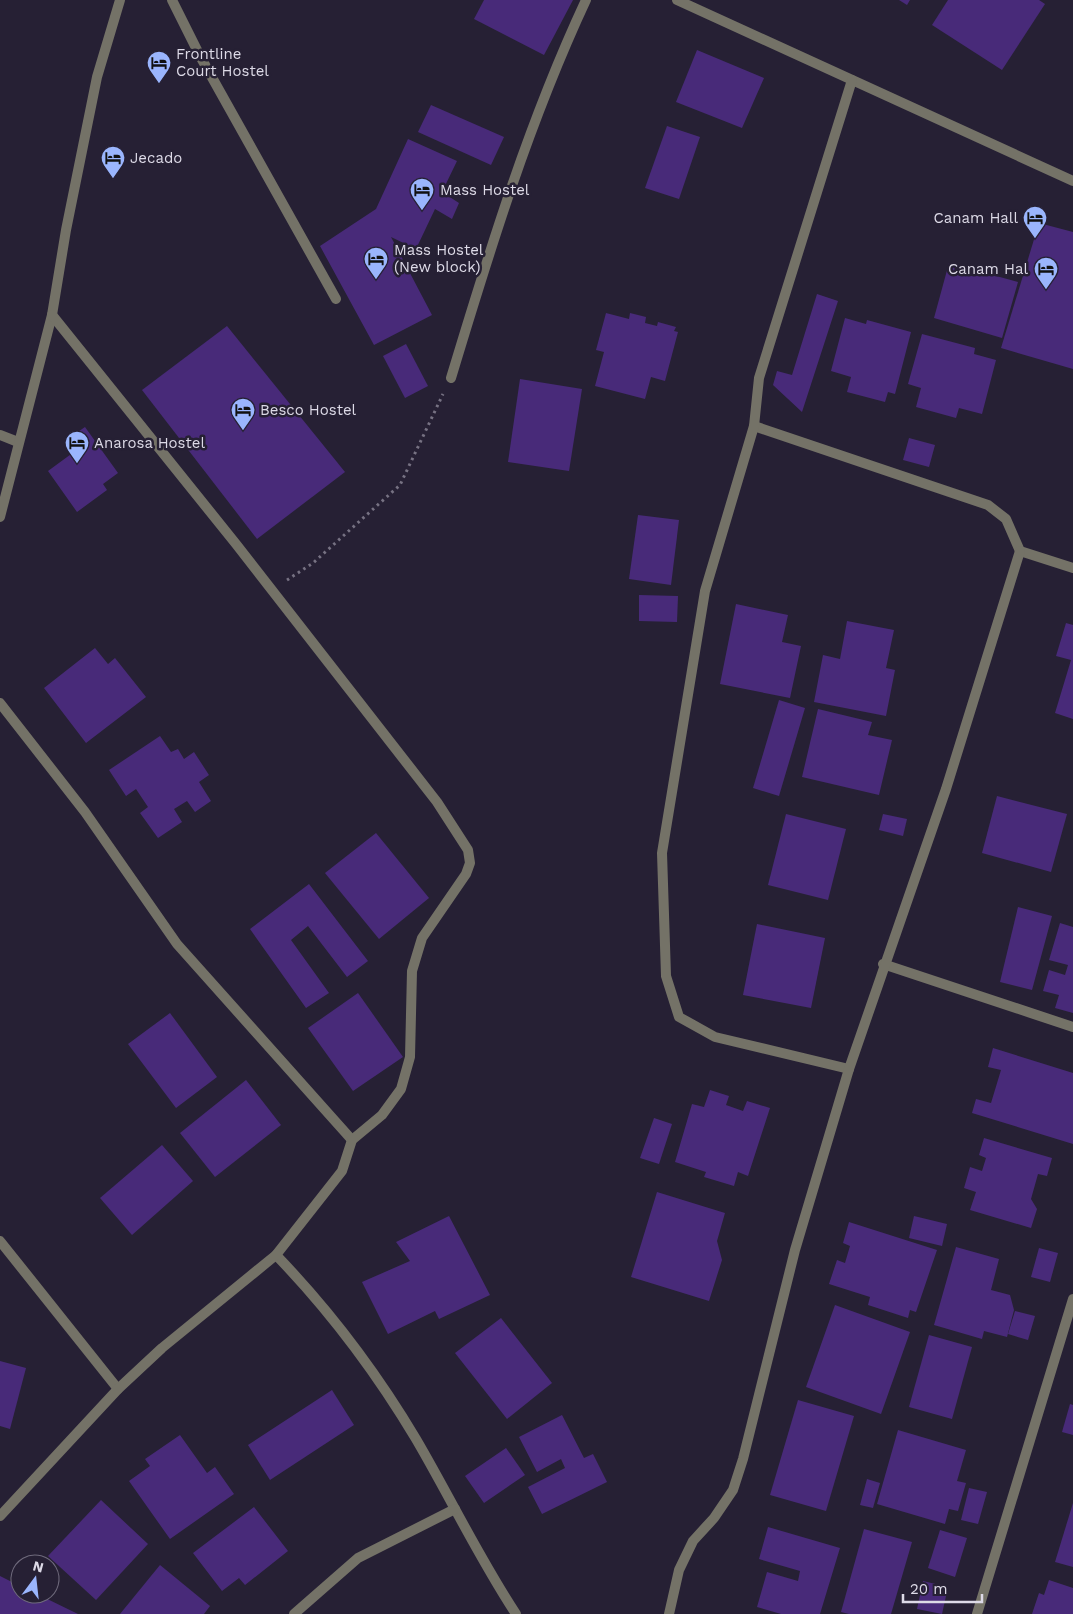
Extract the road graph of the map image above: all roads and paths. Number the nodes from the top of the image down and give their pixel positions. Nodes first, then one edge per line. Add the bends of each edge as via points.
1 (120, 0) edge
2 (172, 0) edge
3 (586, 0) edge
4 (677, 0) edge
5 (852, 80) junction
6 (1073, 181) edge
7 (336, 299) dead end
8 (52, 315) junction
9 (451, 378) joint
10 (754, 426) junction
11 (0, 436) edge
12 (18, 442) junction
13 (0, 518) edge
14 (1020, 551) junction
15 (1073, 568) edge
16 (272, 590) junction
17 (0, 704) edge
18 (883, 964) junction
19 (1073, 1027) edge
20 (849, 1069) junction
21 (352, 1140) junction
22 (0, 1241) edge
23 (276, 1255) junction
24 (1073, 1299) edge
25 (118, 1389) junction
26 (455, 1509) junction
27 (0, 1516) edge
28 (294, 1614) edge
29 (516, 1614) edge
30 (669, 1614) edge
31 (977, 1614) edge

1 - 8 street via 97,77
2 - 7 street
3 - 9 street via 526,142
4 - 5 street
5 - 6 street
5 - 10 street via 759,378
8 - 12 street
8 - 16 street
9 - 16 path via 400,485 313,563
10 - 14 street via 988,505 1006,519
10 - 20 street via 705,591 662,853 666,976 680,1017 715,1037
11 - 12 street
12 - 13 street
14 - 15 street
14 - 18 street via 946,789
16 - 21 street via 437,802 468,850 470,863 466,874 422,938 412,971 410,1057 402,1090 382,1115
17 - 21 street via 85,812 177,944
18 - 19 street
18 - 20 street
20 - 30 street via 795,1250 733,1490 693,1541 679,1570
21 - 23 street via 342,1172
22 - 25 street
23 - 25 street via 162,1348
23 - 26 street via 319,1300 374,1372
24 - 31 street
25 - 27 street
26 - 28 street via 358,1558
26 - 29 street

